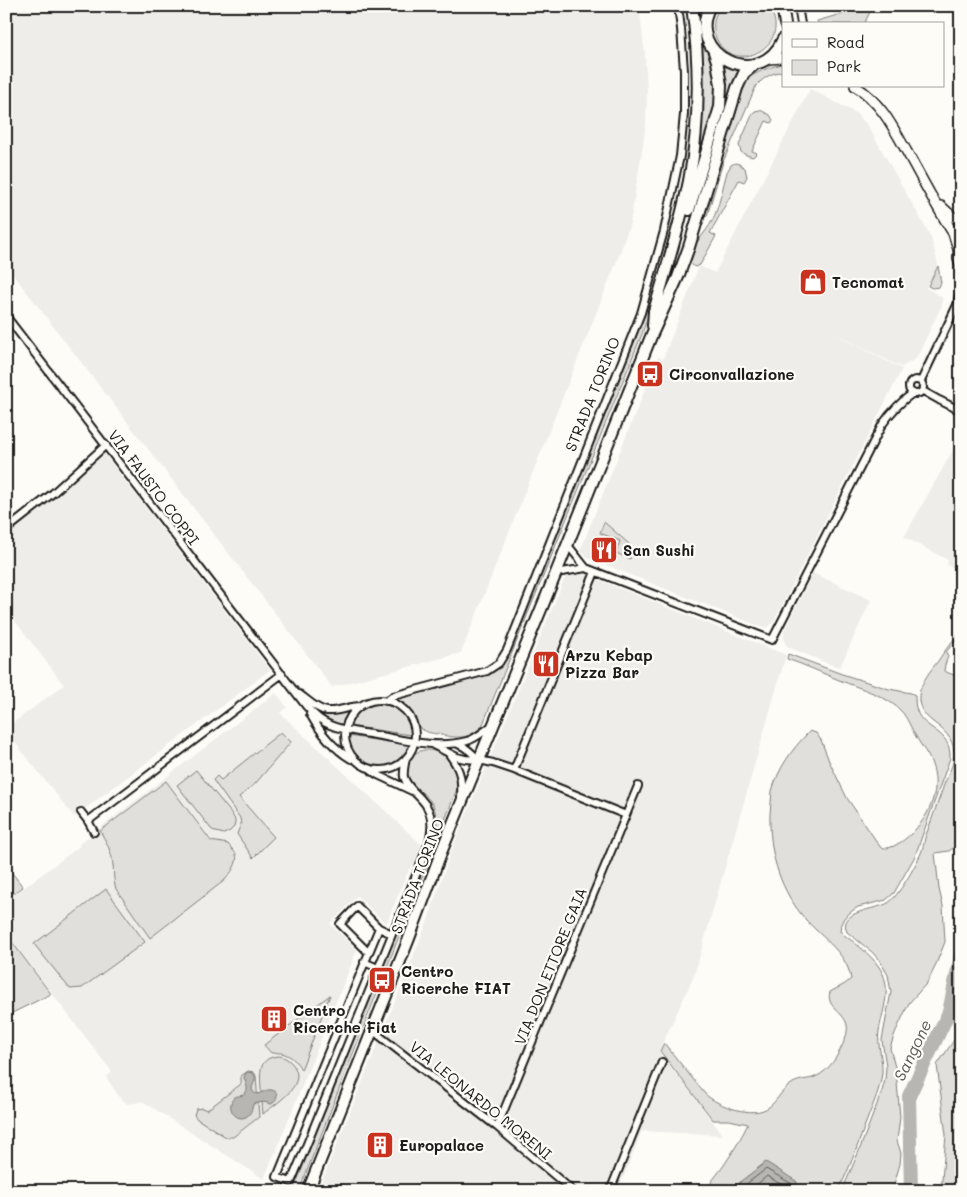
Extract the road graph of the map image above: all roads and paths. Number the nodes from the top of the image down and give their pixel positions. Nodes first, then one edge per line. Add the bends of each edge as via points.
1 (678, 6) edge
2 (692, 6) edge
3 (710, 6) edge
4 (798, 6) edge
5 (782, 8) edge
6 (785, 22) edge
7 (801, 22) edge
8 (782, 41) edge
9 (713, 49) junction
10 (782, 58) edge
11 (768, 59) junction
12 (754, 65) junction
13 (862, 89) edge
14 (935, 200) junction
15 (961, 220) edge
16 (959, 245) edge
17 (960, 265) edge
18 (961, 278) edge
19 (961, 285) edge
20 (959, 302) edge
21 (6, 316) edge
22 (652, 334) junction
23 (921, 381) junction
24 (923, 391) junction
25 (913, 393) junction
26 (961, 411) edge
27 (106, 445) junction
28 (6, 530) edge
29 (568, 544) junction
30 (586, 568) junction
31 (556, 572) junction
32 (595, 572) junction
33 (282, 674) junction
34 (293, 689) junction
35 (386, 701) junction
36 (306, 706) junction
37 (360, 706) junction
38 (493, 725) junction
39 (345, 730) junction
40 (414, 742) junction
41 (453, 743) junction
42 (432, 744) junction
43 (449, 753) junction
44 (406, 758) junction
45 (478, 760) junction
46 (356, 761) junction
47 (371, 769) junction
48 (514, 770) junction
49 (638, 786) dead end
50 (413, 792) junction
51 (460, 805) junction
52 (81, 812) dead end
53 (626, 815) junction
54 (88, 821) junction
55 (94, 832) dead end
56 (379, 928) junction
57 (392, 934) junction
58 (368, 952) junction
59 (364, 962) junction
60 (378, 968) junction
61 (372, 1030) junction
62 (662, 1062) dead end
63 (497, 1127) junction
64 (308, 1191) edge
65 (573, 1191) edge
66 (610, 1191) edge

1 - 35 street, STRADA TORINO via 684,114 680,156 664,231 641,313 507,650 499,663 487,671 393,696
2 - 22 main road via 698,70 695,134 683,210 654,311
3 - 9 main road, STRADA TORINO via 705,23
4 - 7 street
5 - 6 main road
8 - 11 main road
9 - 12 main road via 733,64
9 - 22 main road, STRADA TORINO via 721,85 720,107
10 - 11 street
11 - 12 main road
12 - 22 main road, STRADA TORINO via 741,78 689,247
13 - 14 street via 893,128
14 - 15 street
14 - 16 street
16 - 17 street
17 - 18 street
19 - 20 street
20 - 23 street
21 - 27 street, VIA FAUSTO COPPI
22 - 29 main road, STRADA TORINO
23 - 24 street
23 - 25 street via 910,382
24 - 25 street
24 - 26 street
25 - 32 street via 900,402 882,425 772,640
27 - 28 street via 53,494
27 - 33 street, VIA FAUSTO COPPI
29 - 30 street
29 - 31 main road, STRADA TORINO
30 - 31 street
30 - 32 street
31 - 38 main road, STRADA TORINO
32 - 48 street
33 - 34 street, VIA FAUSTO COPPI
33 - 54 street
34 - 36 street, VIA FAUSTO COPPI
34 - 37 street via 328,711
35 - 37 street
35 - 40 street via 400,707 410,717
36 - 39 street, VIA FAUSTO COPPI via 322,721
36 - 46 street, VIA FAUSTO COPPI via 324,736
37 - 39 street via 350,717
38 - 41 street, VIA FAUSTO COPPI via 472,739
38 - 45 main road, STRADA TORINO
39 - 40 street, VIA FAUSTO COPPI
39 - 46 street via 347,748
40 - 42 street, VIA FAUSTO COPPI
40 - 44 street
41 - 42 street, VIA FAUSTO COPPI
41 - 45 street via 464,746
42 - 43 street, VIA FAUSTO COPPI
43 - 45 street, VIA FAUSTO COPPI
43 - 51 street via 461,776
44 - 47 street via 393,768
44 - 50 street via 404,776
45 - 48 street
45 - 51 main road, STRADA TORINO
46 - 47 street, VIA FAUSTO COPPI
47 - 50 street, VIA FAUSTO COPPI
48 - 53 street
49 - 53 street, VIA DON ETTORE GAIA
50 - 57 street, STRADA TORINO via 430,812 432,829
51 - 61 main road, STRADA TORINO
52 - 54 street
53 - 63 street, VIA DON ETTORE GAIA
54 - 55 street
56 - 57 street, STRADA TORINO
56 - 58 street, STRADA TORINO
56 - 58 street, STRADA TORINO via 356,906 340,924
57 - 60 street, STRADA TORINO
58 - 59 street, STRADA TORINO
59 - 60 street
59 - 60 street, STRADA TORINO via 277,1177 291,1182
61 - 63 street, VIA LEONARDO MORENI
61 - 64 main road, STRADA TORINO
62 - 66 street
63 - 65 street, VIA LEONARDO MORENI

